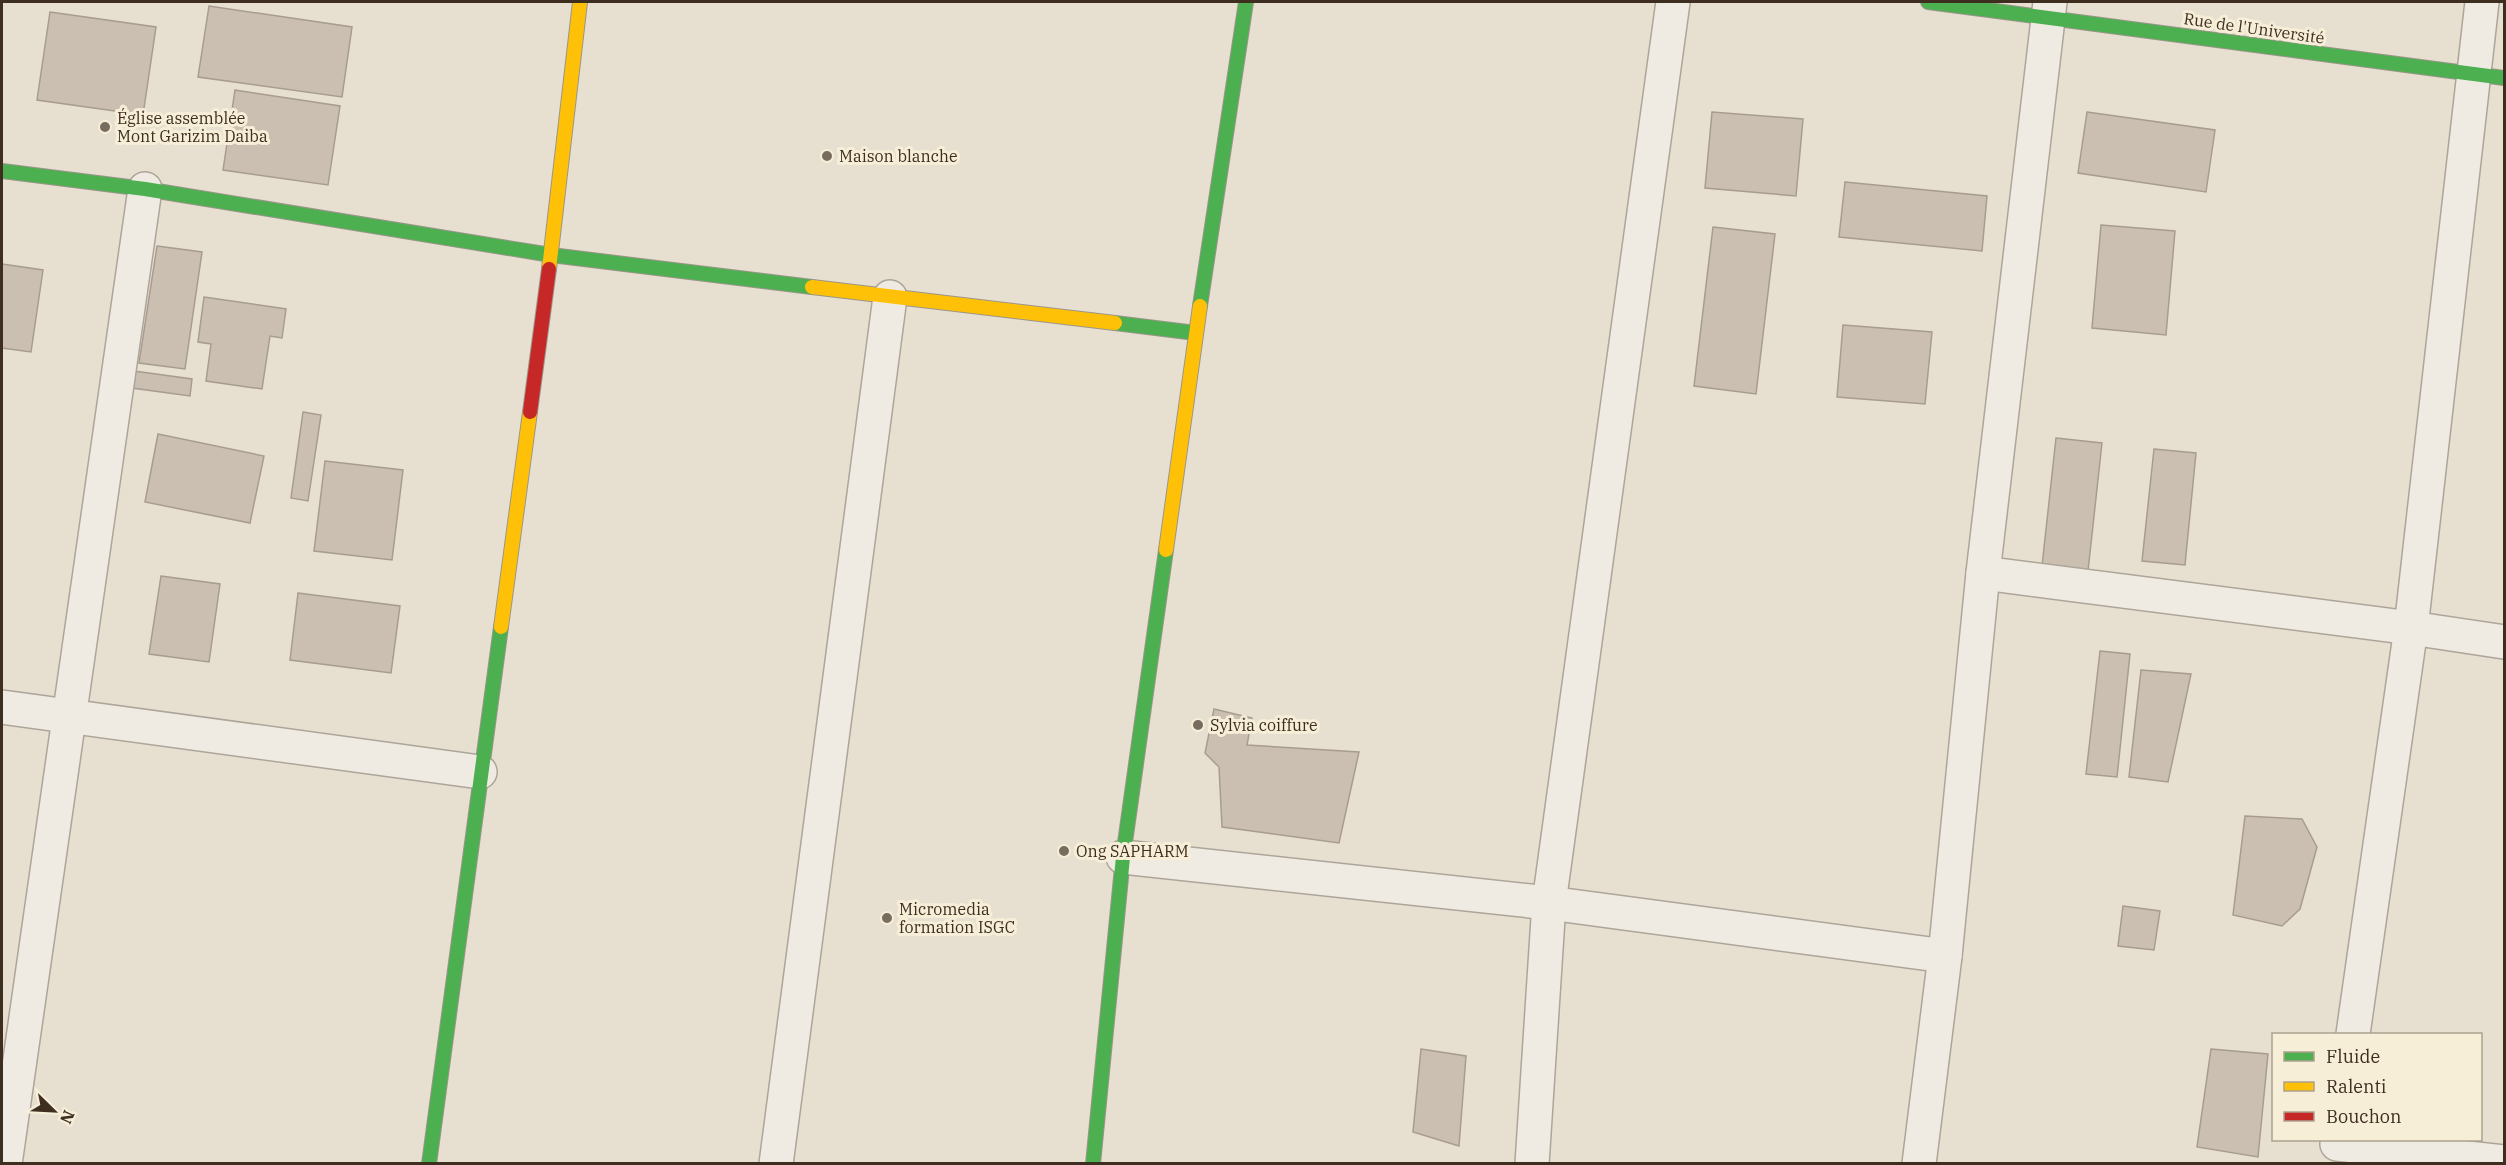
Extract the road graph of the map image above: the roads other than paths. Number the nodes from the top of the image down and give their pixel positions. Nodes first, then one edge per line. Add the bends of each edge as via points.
1 (580, 2) edge
2 (1246, 2) edge
3 (1673, 2) edge
4 (1928, 2) edge
5 (2482, 2) edge
6 (2049, 9) edge
7 (2473, 74) junction
8 (2505, 78) edge
9 (2, 171) edge
10 (145, 189) junction
11 (551, 255) junction
12 (890, 297) junction
13 (1196, 333) junction
14 (1983, 573) junction
15 (2411, 628) junction
16 (2505, 642) edge
17 (2, 707) edge
18 (70, 715) junction
19 (480, 772) junction
20 (1122, 857) junction
21 (1550, 903) junction
22 (1945, 956) junction
23 (2353, 1033) edge
24 (2336, 1149) edge
25 (2505, 1162) edge
26 (5, 1164) edge
27 (429, 1164) edge
28 (776, 1164) edge
29 (1093, 1164) edge
30 (1532, 1164) edge
31 (1919, 1164) edge

1 - 11 street
2 - 13 street
3 - 21 street
4 - 6 street, Rue de l'Université
5 - 7 street
6 - 7 street, Rue de l'Université
6 - 14 street
7 - 8 street, Rue de l'Université
7 - 15 street
9 - 10 street
10 - 11 street
10 - 18 street
11 - 12 street
11 - 19 street
12 - 13 street
12 - 28 street
13 - 20 street
14 - 15 street
14 - 22 street
15 - 16 street
15 - 23 street
17 - 18 street
18 - 19 street
18 - 26 street
19 - 27 street
20 - 21 street
20 - 29 street
21 - 22 street
21 - 30 street
22 - 31 street
24 - 25 street

